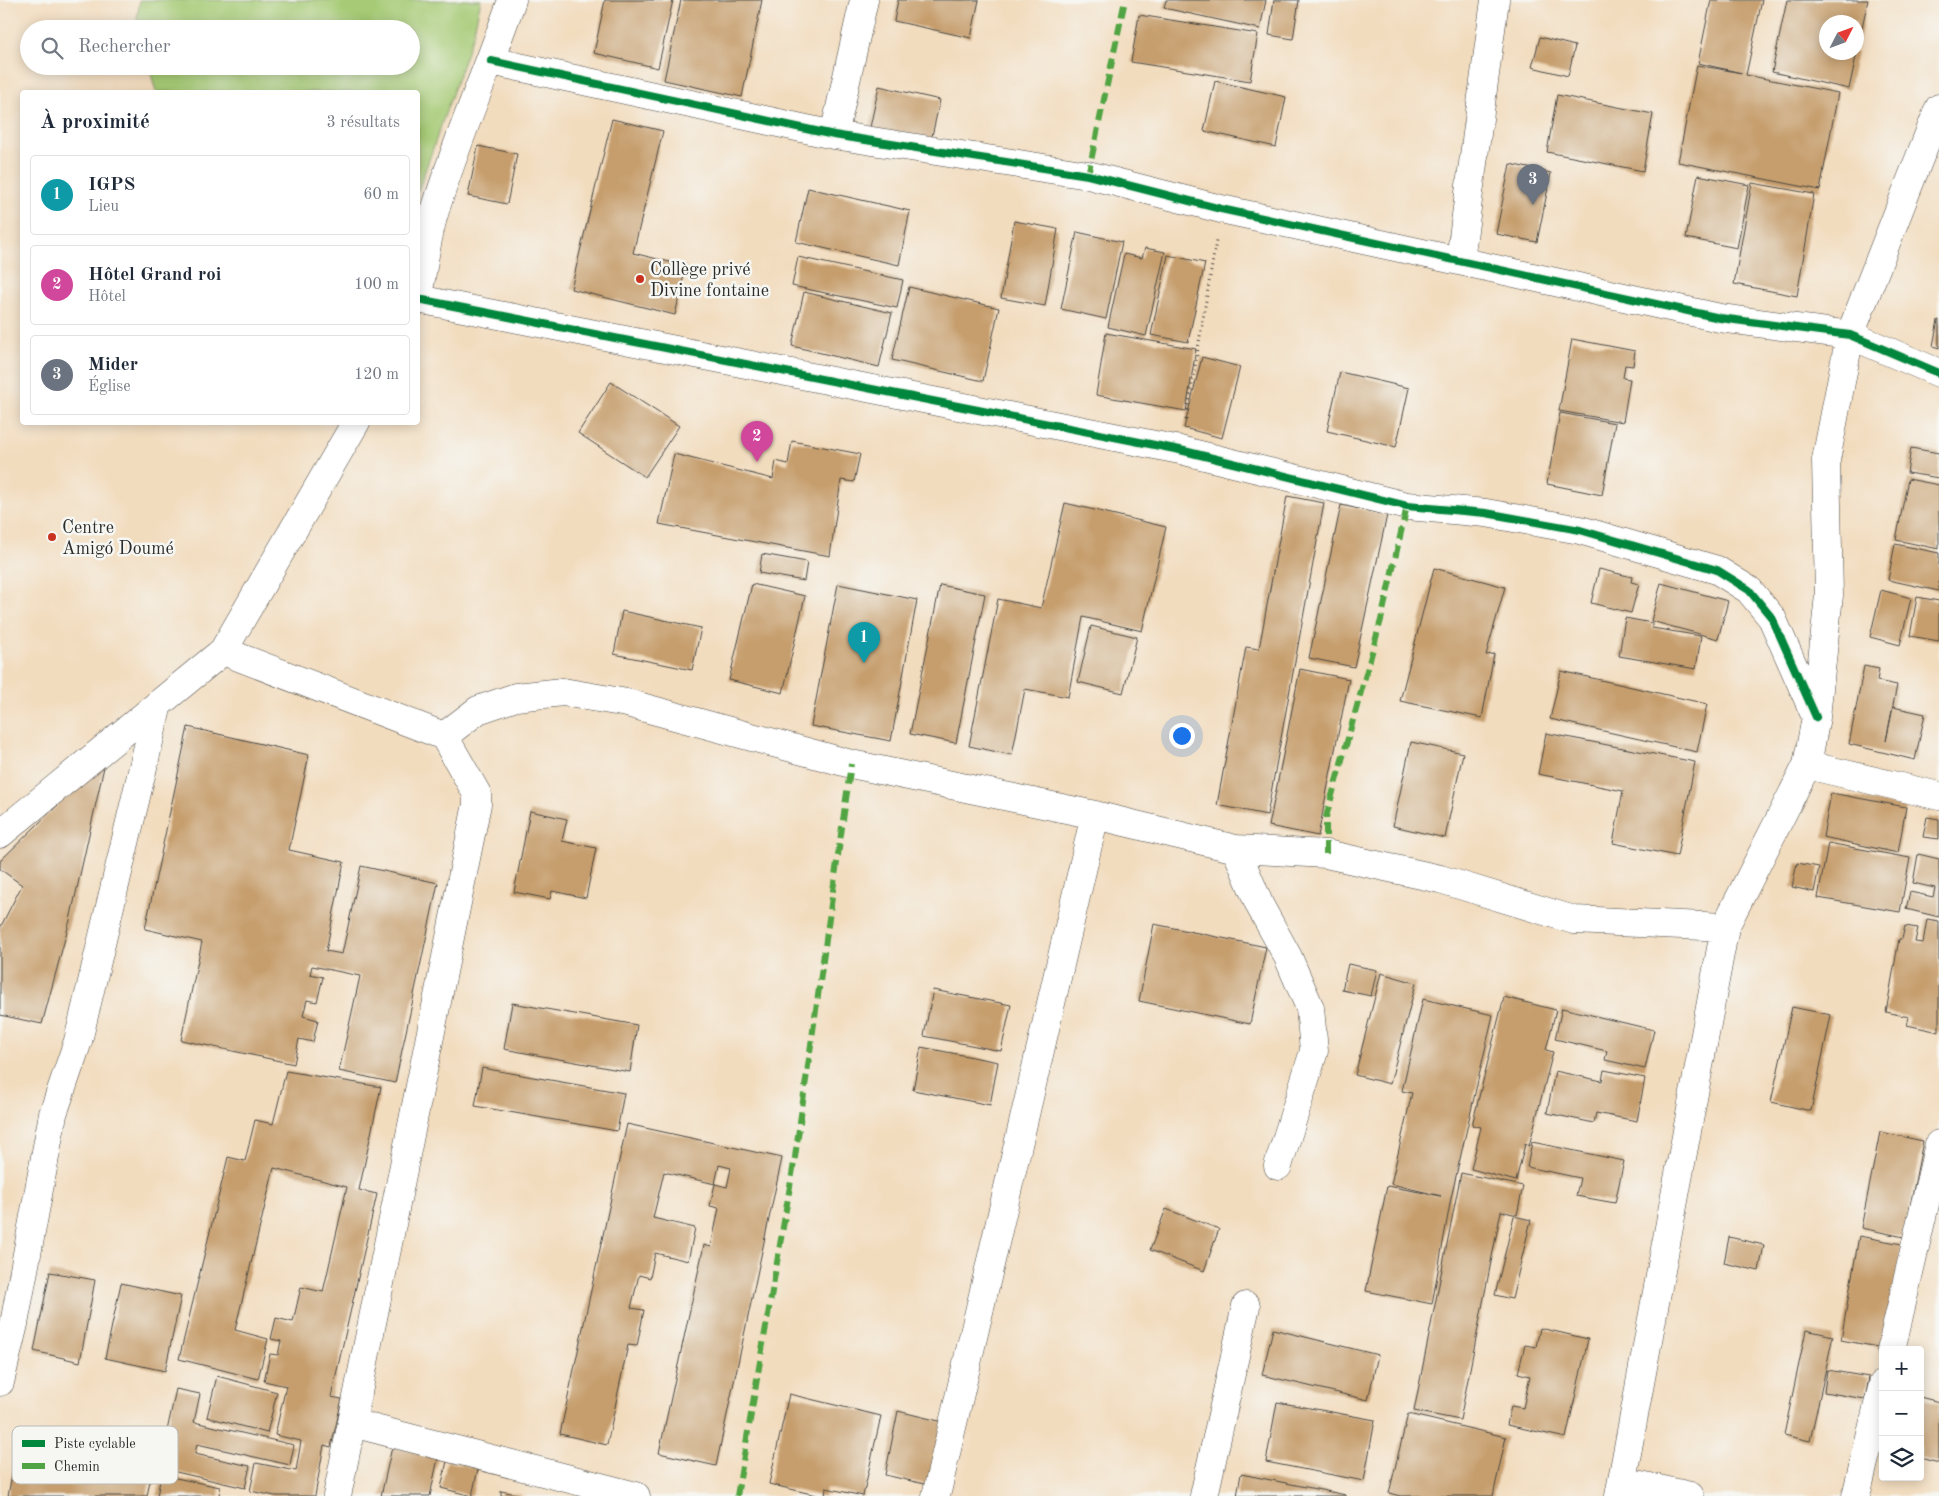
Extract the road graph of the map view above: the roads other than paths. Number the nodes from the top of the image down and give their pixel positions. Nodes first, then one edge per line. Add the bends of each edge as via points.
1 (512, 0) edge
2 (864, 0) edge
3 (1495, 0) edge
4 (491, 61) junction
5 (1939, 108) edge
6 (834, 135) junction
7 (1460, 260) junction
8 (420, 287) edge
9 (420, 298) edge
10 (1850, 335) junction
11 (1939, 373) edge
12 (354, 425) edge
13 (223, 651) junction
14 (158, 704) junction
15 (1816, 717) junction
16 (444, 736) junction
17 (1807, 765) junction
18 (1939, 796) edge
19 (1094, 815) junction
20 (0, 834) edge
21 (1236, 849) junction
22 (1726, 928) junction
23 (1939, 1144) edge
24 (1278, 1166) dead end
25 (1246, 1306) dead end
26 (1892, 1346) edge
27 (0, 1382) edge
28 (1881, 1391) edge
29 (352, 1423) junction
30 (1620, 1489) edge
31 (336, 1496) edge
32 (636, 1496) edge
33 (936, 1496) edge
34 (1204, 1496) edge
35 (1690, 1496) edge
36 (1856, 1496) edge

1 - 4 street
2 - 6 street
3 - 7 street
4 - 6 street
4 - 8 street via 462,130 433,216
5 - 10 street
6 - 7 street via 1088,175 1221,209
7 - 10 street via 1720,318
9 - 15 street via 1180,450 1407,506 1486,514 1580,530 1717,570 1749,590 1772,618
10 - 11 street
10 - 15 street via 1826,460 1829,595
12 - 13 street
13 - 14 street
13 - 16 street
14 - 20 street
14 - 27 street via 78,1041 53,1114
15 - 17 street
16 - 19 street via 478,710 516,697 563,692 626,703 851,764
16 - 29 street via 477,794 477,804
17 - 18 street
17 - 22 street
19 - 21 street
19 - 33 street
21 - 22 street via 1326,854 1440,879 1574,920
21 - 24 street via 1310,1008 1314,1051
22 - 30 street
23 - 26 street
25 - 34 street
28 - 36 street
29 - 31 street
29 - 32 street
30 - 35 street

